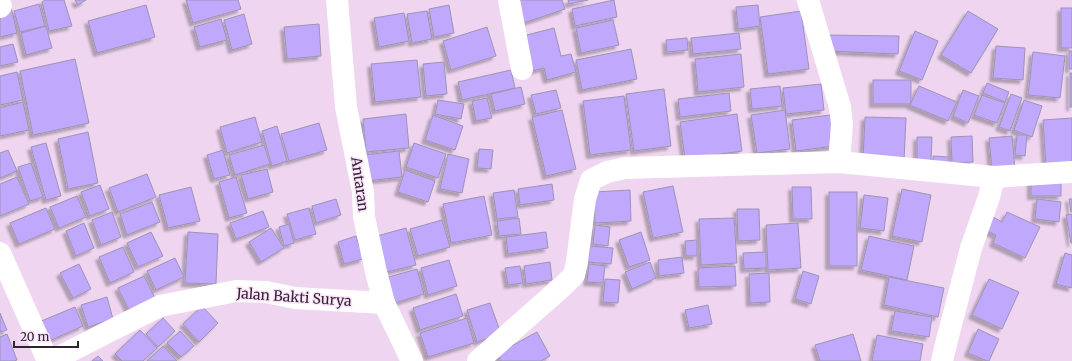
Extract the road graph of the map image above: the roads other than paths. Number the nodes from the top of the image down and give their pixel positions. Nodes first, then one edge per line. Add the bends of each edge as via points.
1 (337, 0) edge
2 (509, 0) edge
3 (808, 0) edge
4 (522, 69) dead end
5 (839, 162) junction
6 (1072, 172) edge
7 (994, 176) junction
8 (0, 253) edge
9 (384, 303) junction
10 (50, 361) edge
11 (412, 361) edge
12 (478, 361) edge
13 (942, 361) edge

1 - 9 street, Antaran via 346,107 363,192 364,217
2 - 4 street
3 - 5 street via 840,107 842,125
5 - 7 street
5 - 12 street via 625,168 607,172 591,180 584,199 574,274
6 - 7 street
7 - 13 street via 971,248
8 - 10 street
9 - 10 street, Jalan Bakti Surya via 295,298 266,292 236,291 160,306
9 - 11 street, Antaran

